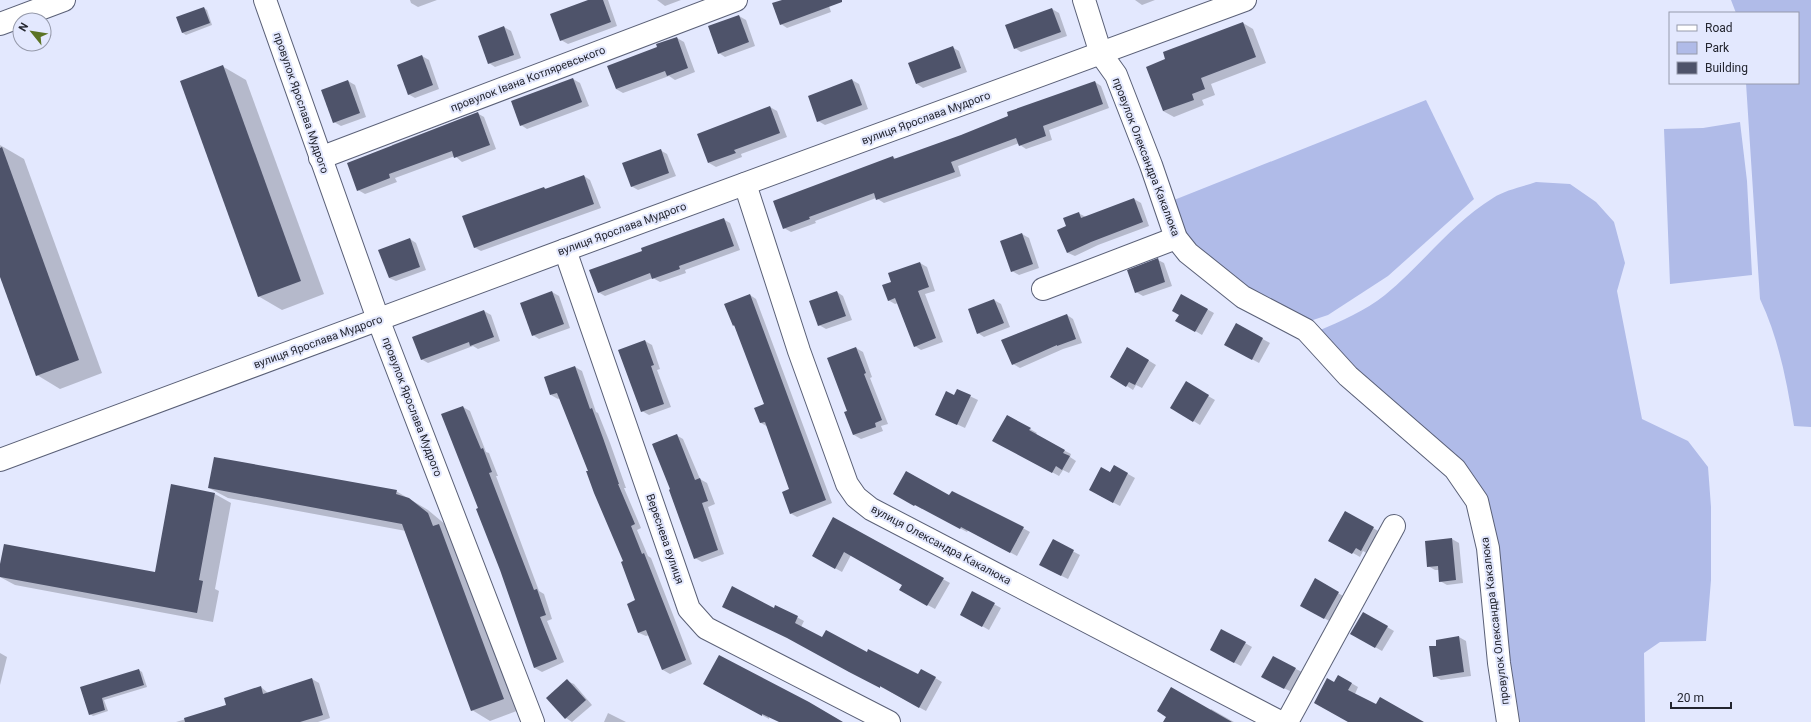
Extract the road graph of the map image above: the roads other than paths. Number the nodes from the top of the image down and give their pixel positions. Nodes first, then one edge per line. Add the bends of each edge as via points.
1 (64, 0) edge
2 (264, 0) edge
3 (736, 0) edge
4 (1084, 0) edge
5 (1245, 0) edge
6 (41, 4) edge
7 (0, 24) edge
8 (1101, 54) junction
9 (320, 158) junction
10 (745, 184) junction
11 (1176, 238) junction
12 (565, 250) junction
13 (1043, 289) dead end
14 (378, 319) junction
15 (1, 455) edge
16 (1394, 526) dead end
17 (533, 722) edge
18 (890, 722) edge
19 (1280, 722) edge
20 (1287, 722) edge
21 (1508, 722) edge

1 - 6 street
2 - 9 street, провулок Ярослава Мудрого
3 - 9 street, провулок Івана Котляревського
4 - 8 street, провулок Олександра Какалюка
5 - 8 street, вулиця Ярослава Мудрого
6 - 7 street
8 - 10 street, вулиця Ярослава Мудрого
8 - 11 street, провулок Олександра Какалюка via 1116,76
9 - 14 street, провулок Ярослава Мудрого
10 - 12 street, вулиця Ярослава Мудрого
10 - 19 street, вулиця Олександра Какалюка via 802,358 847,484 856,497 871,509
11 - 13 street
11 - 21 street, провулок Олександра Какалюка via 1188,253 1243,297 1306,330 1348,376 1455,469 1464,482 1477,501 1488,548 1499,663
12 - 14 street, вулиця Ярослава Мудрого
12 - 18 street, Вереснева вулиця via 689,609 706,628
14 - 15 street, вулиця Ярослава Мудрого
14 - 17 street, провулок Ярослава Мудрого
16 - 20 street

